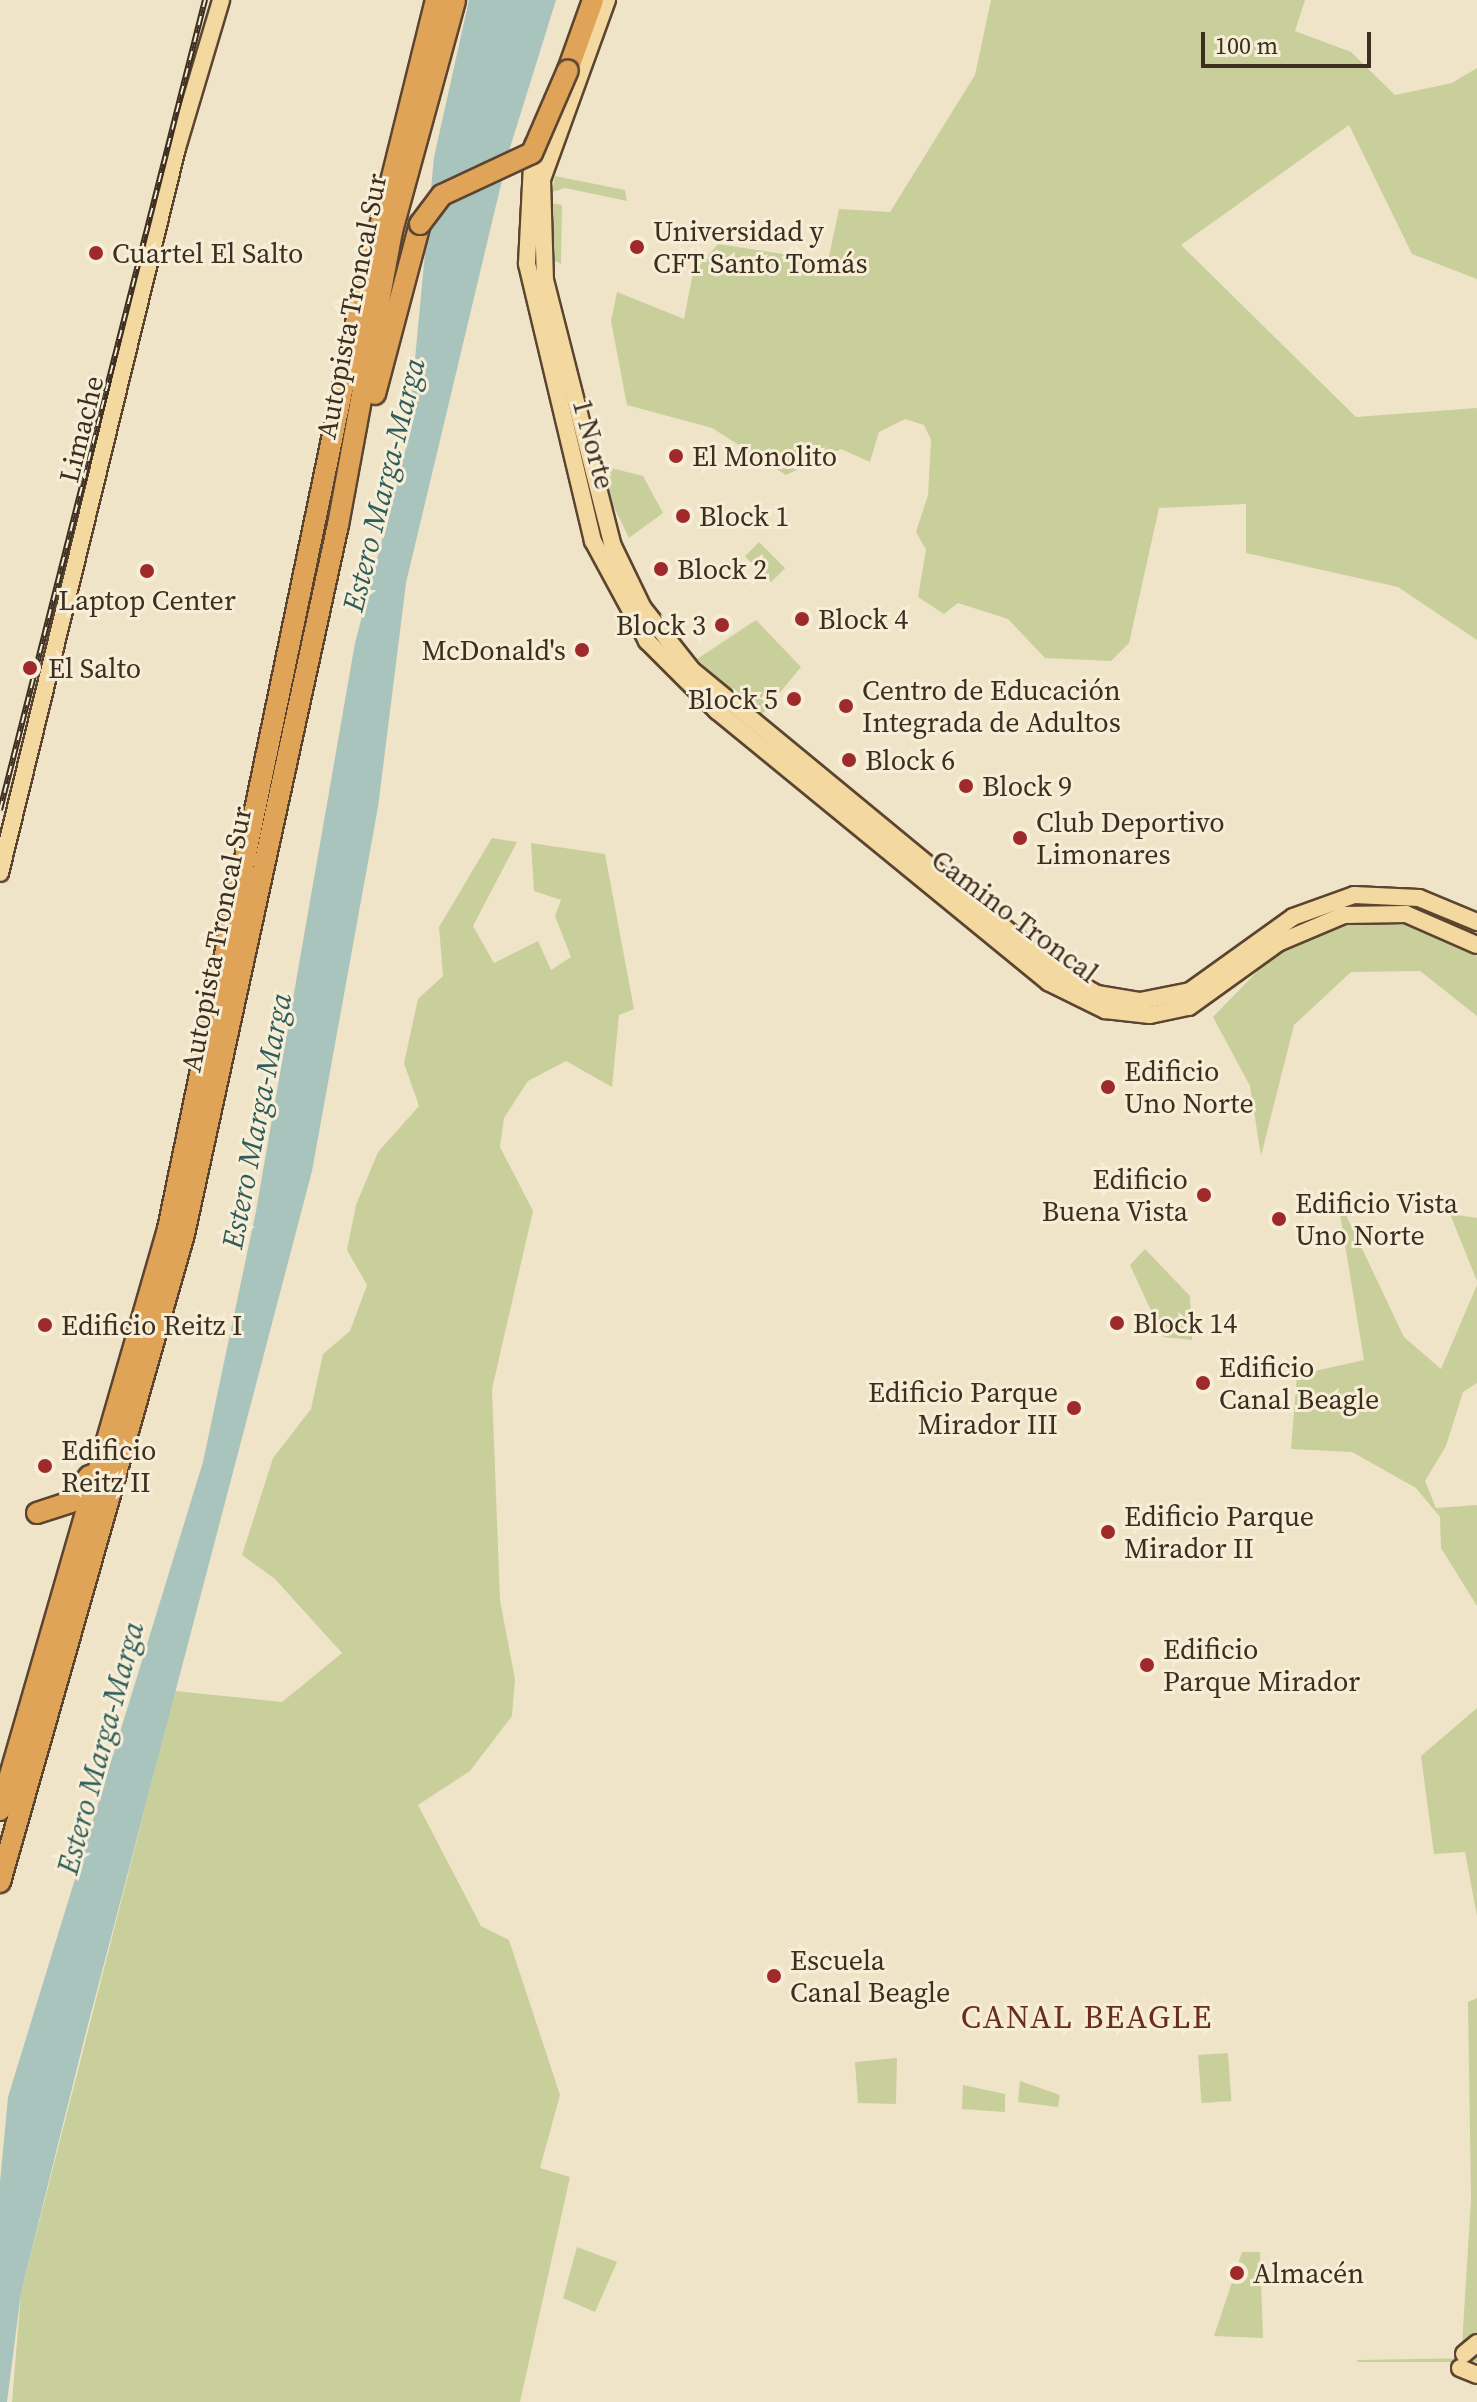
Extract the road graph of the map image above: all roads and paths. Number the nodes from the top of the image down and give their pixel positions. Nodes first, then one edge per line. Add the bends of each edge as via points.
1 (221, 0) edge
2 (436, 0) edge
3 (455, 0) edge
4 (584, 0) edge
5 (593, 0) edge
6 (607, 0) edge
7 (338, 525) junction
8 (843, 807) junction
9 (0, 873) edge
10 (1477, 922) edge
11 (1477, 945) edge
12 (110, 1433) junction
13 (37, 1513) dead end
14 (0, 1810) edge
15 (0, 1882) edge
16 (1467, 2355) edge
17 (1477, 2375) edge

1 - 9 main road, Limache via 173,162
2 - 12 highway, Autopista Troncal Sur via 360,305 174,1204
3 - 7 highway, Autopista Troncal Sur via 392,231
4 - 8 main road, 1 Norte via 531,152 524,211 543,346 593,541 621,601 664,661
5 - 7 highway, bridge via 532,153 442,195 420,224
6 - 8 main road, 1 Norte via 548,157 540,240 567,376 630,585 661,636
7 - 15 highway, Autopista Troncal Sur via 180,1247
8 - 10 main road, Camino Troncal via 1059,973 1111,998 1154,1001 1190,991 1272,930 1338,899 1403,895
8 - 11 main road, Camino Troncal via 1048,982 1105,1010 1150,1015 1189,1007 1278,943 1344,915 1421,918
12 - 13 highway via 77,1497
12 - 14 highway, Autopista Troncal Sur
16 - 17 main road

